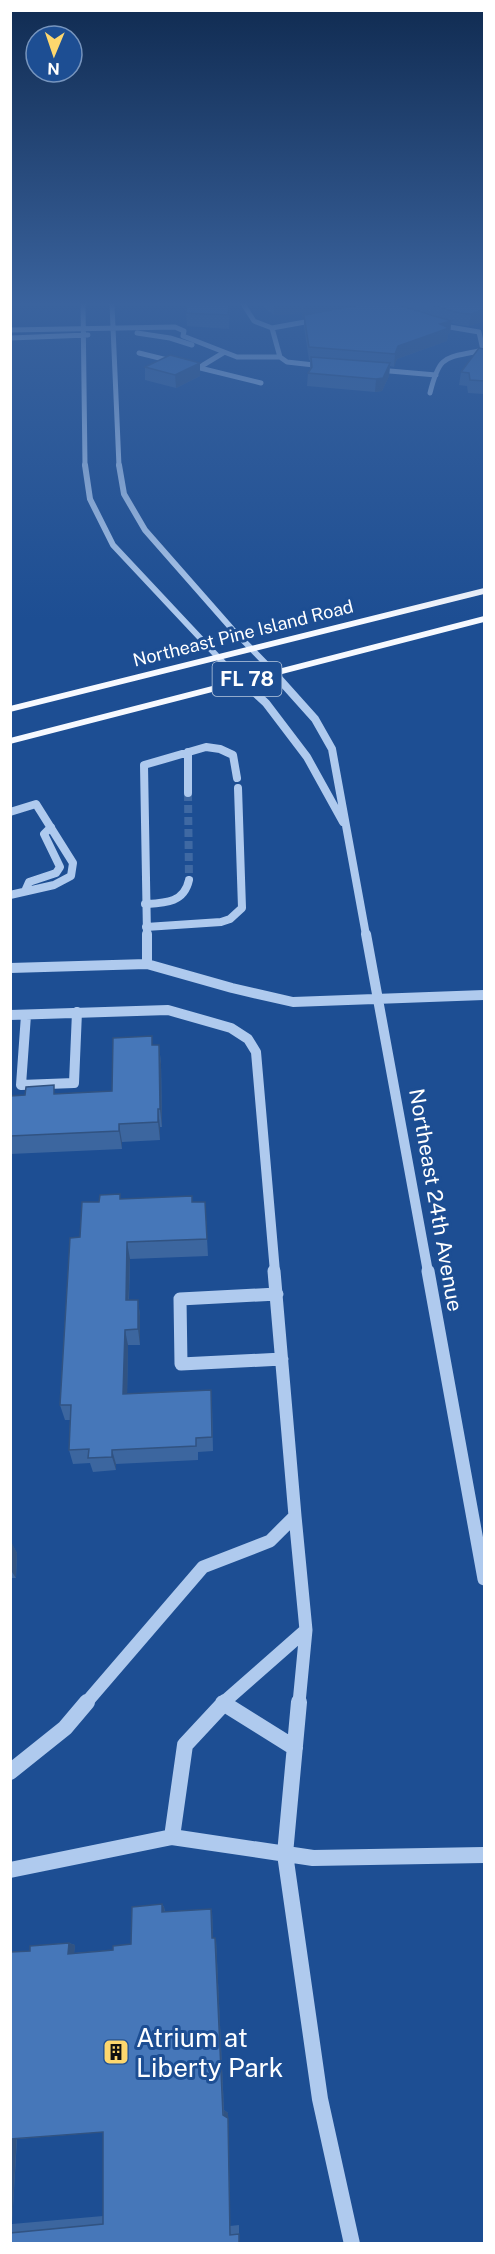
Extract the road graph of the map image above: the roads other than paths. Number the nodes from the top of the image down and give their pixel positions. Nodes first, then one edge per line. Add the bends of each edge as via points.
1 (84, 409) edge
2 (116, 409) edge
3 (484, 591) edge
4 (484, 619) edge
5 (251, 648) junction
6 (216, 657) junction
7 (273, 672) junction
8 (241, 681) junction
9 (10, 709) edge
10 (10, 741) edge
11 (188, 752) junction
12 (188, 793) tunnel mouth
13 (10, 812) edge
14 (51, 827) junction
15 (346, 828) junction
16 (189, 880) tunnel mouth
17 (26, 891) junction
18 (10, 895) edge
19 (145, 904) junction
20 (146, 927) junction
21 (147, 964) junction
22 (10, 968) edge
23 (484, 995) edge
24 (379, 999) junction
25 (77, 1012) junction
26 (10, 1015) edge
27 (26, 1015) junction
28 (277, 1294) junction
29 (282, 1359) junction
30 (295, 1516) junction
31 (484, 1579) edge
32 (306, 1630) junction
33 (223, 1703) junction
34 (295, 1748) junction
35 (10, 1772) edge
36 (172, 1837) junction
37 (285, 1854) junction
38 (484, 1855) edge
39 (10, 1870) edge
40 (352, 2244) edge

1 - 6 street, Northeast 24th Avenue via 84,465 90,499 113,544
2 - 5 street, Northeast 24th Avenue via 124,494 170,562
3 - 5 main road, Northeast Pine Island Road / FL 78
4 - 7 main road, FL 78
5 - 6 main road, Northeast Pine Island Road / FL 78
5 - 7 street, Northeast 24th Avenue
6 - 8 street, Northeast 24th Avenue
6 - 9 main road, Northeast Pine Island Road / FL 78
7 - 8 main road, FL 78
7 - 15 street, Northeast 24th Avenue via 315,719 332,749
8 - 10 main road, FL 78
8 - 15 street, Northeast 24th Avenue via 266,703 307,757
11 - 12 street
11 - 19 street via 144,765
11 - 20 street via 206,747 224,749 233,755 238,783 242,908 220,922
13 - 14 street via 36,804
14 - 17 street via 44,834 60,867 56,873 28,882
14 - 17 street via 74,863 71,876 54,885
15 - 24 street, Northeast 24th Avenue
16 - 19 street via 178,900
17 - 18 street
19 - 20 street
20 - 21 street
21 - 22 street
21 - 24 street via 294,1002
23 - 24 street
24 - 31 street, Northeast 24th Avenue
25 - 27 street
25 - 27 street via 74,1083 21,1085
25 - 28 street via 168,1010 231,1028 248,1039 256,1052
26 - 27 street
28 - 29 street
28 - 29 street via 180,1299 181,1364
29 - 30 street
30 - 32 street
30 - 35 street via 270,1541 203,1567 65,1728
32 - 33 street
32 - 34 street
33 - 34 street
33 - 36 street via 185,1745
34 - 37 street
36 - 37 street
36 - 39 street
37 - 38 street via 313,1858
37 - 40 street via 320,2099

